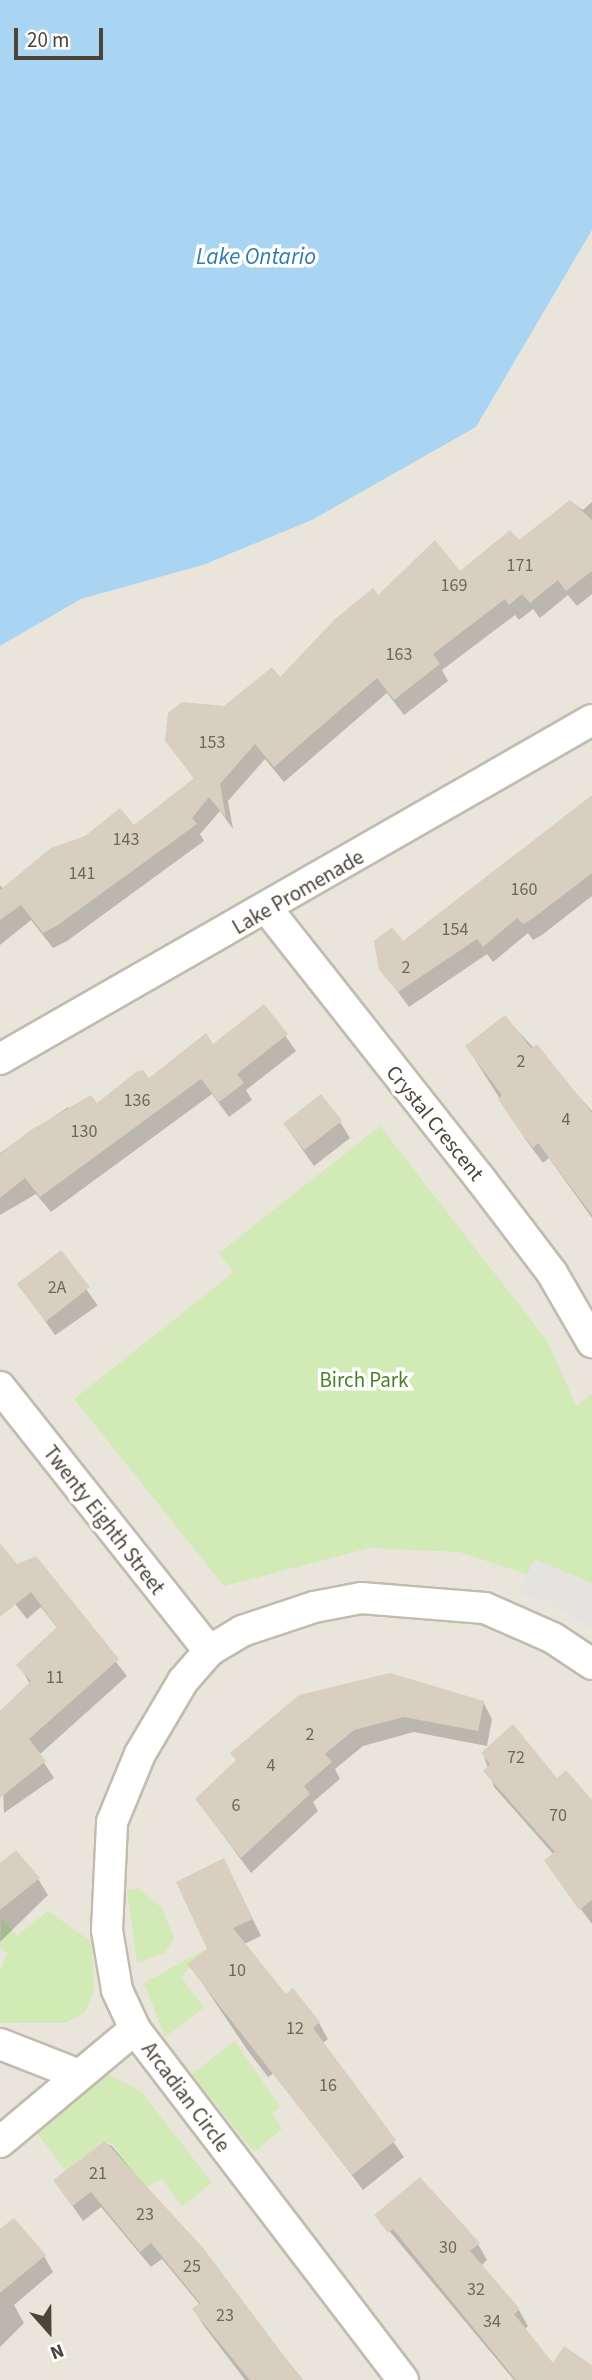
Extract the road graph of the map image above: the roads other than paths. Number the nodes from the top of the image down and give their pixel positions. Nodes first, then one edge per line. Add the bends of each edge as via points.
1 (592, 720) edge
2 (268, 910) junction
3 (0, 1059) edge
4 (592, 1342) edge
5 (0, 1387) edge
6 (209, 1651) junction
7 (592, 1664) edge
8 (135, 2029) junction
9 (0, 2044) edge
10 (79, 2075) junction
11 (0, 2142) edge
12 (403, 2380) edge

1 - 2 street, Lake Promenade
2 - 3 street, Lake Promenade
2 - 4 street, Crystal Crescent via 552,1273
5 - 6 street, Twenty Eighth Street
6 - 7 street, Arcadian Circle via 242,1631 314,1607 361,1598 422,1600 502,1612
6 - 8 street, Arcadian Circle via 183,1681 141,1754 112,1822 107,1930 117,1990
8 - 10 street
8 - 12 street, Arcadian Circle
9 - 10 street
10 - 11 street

